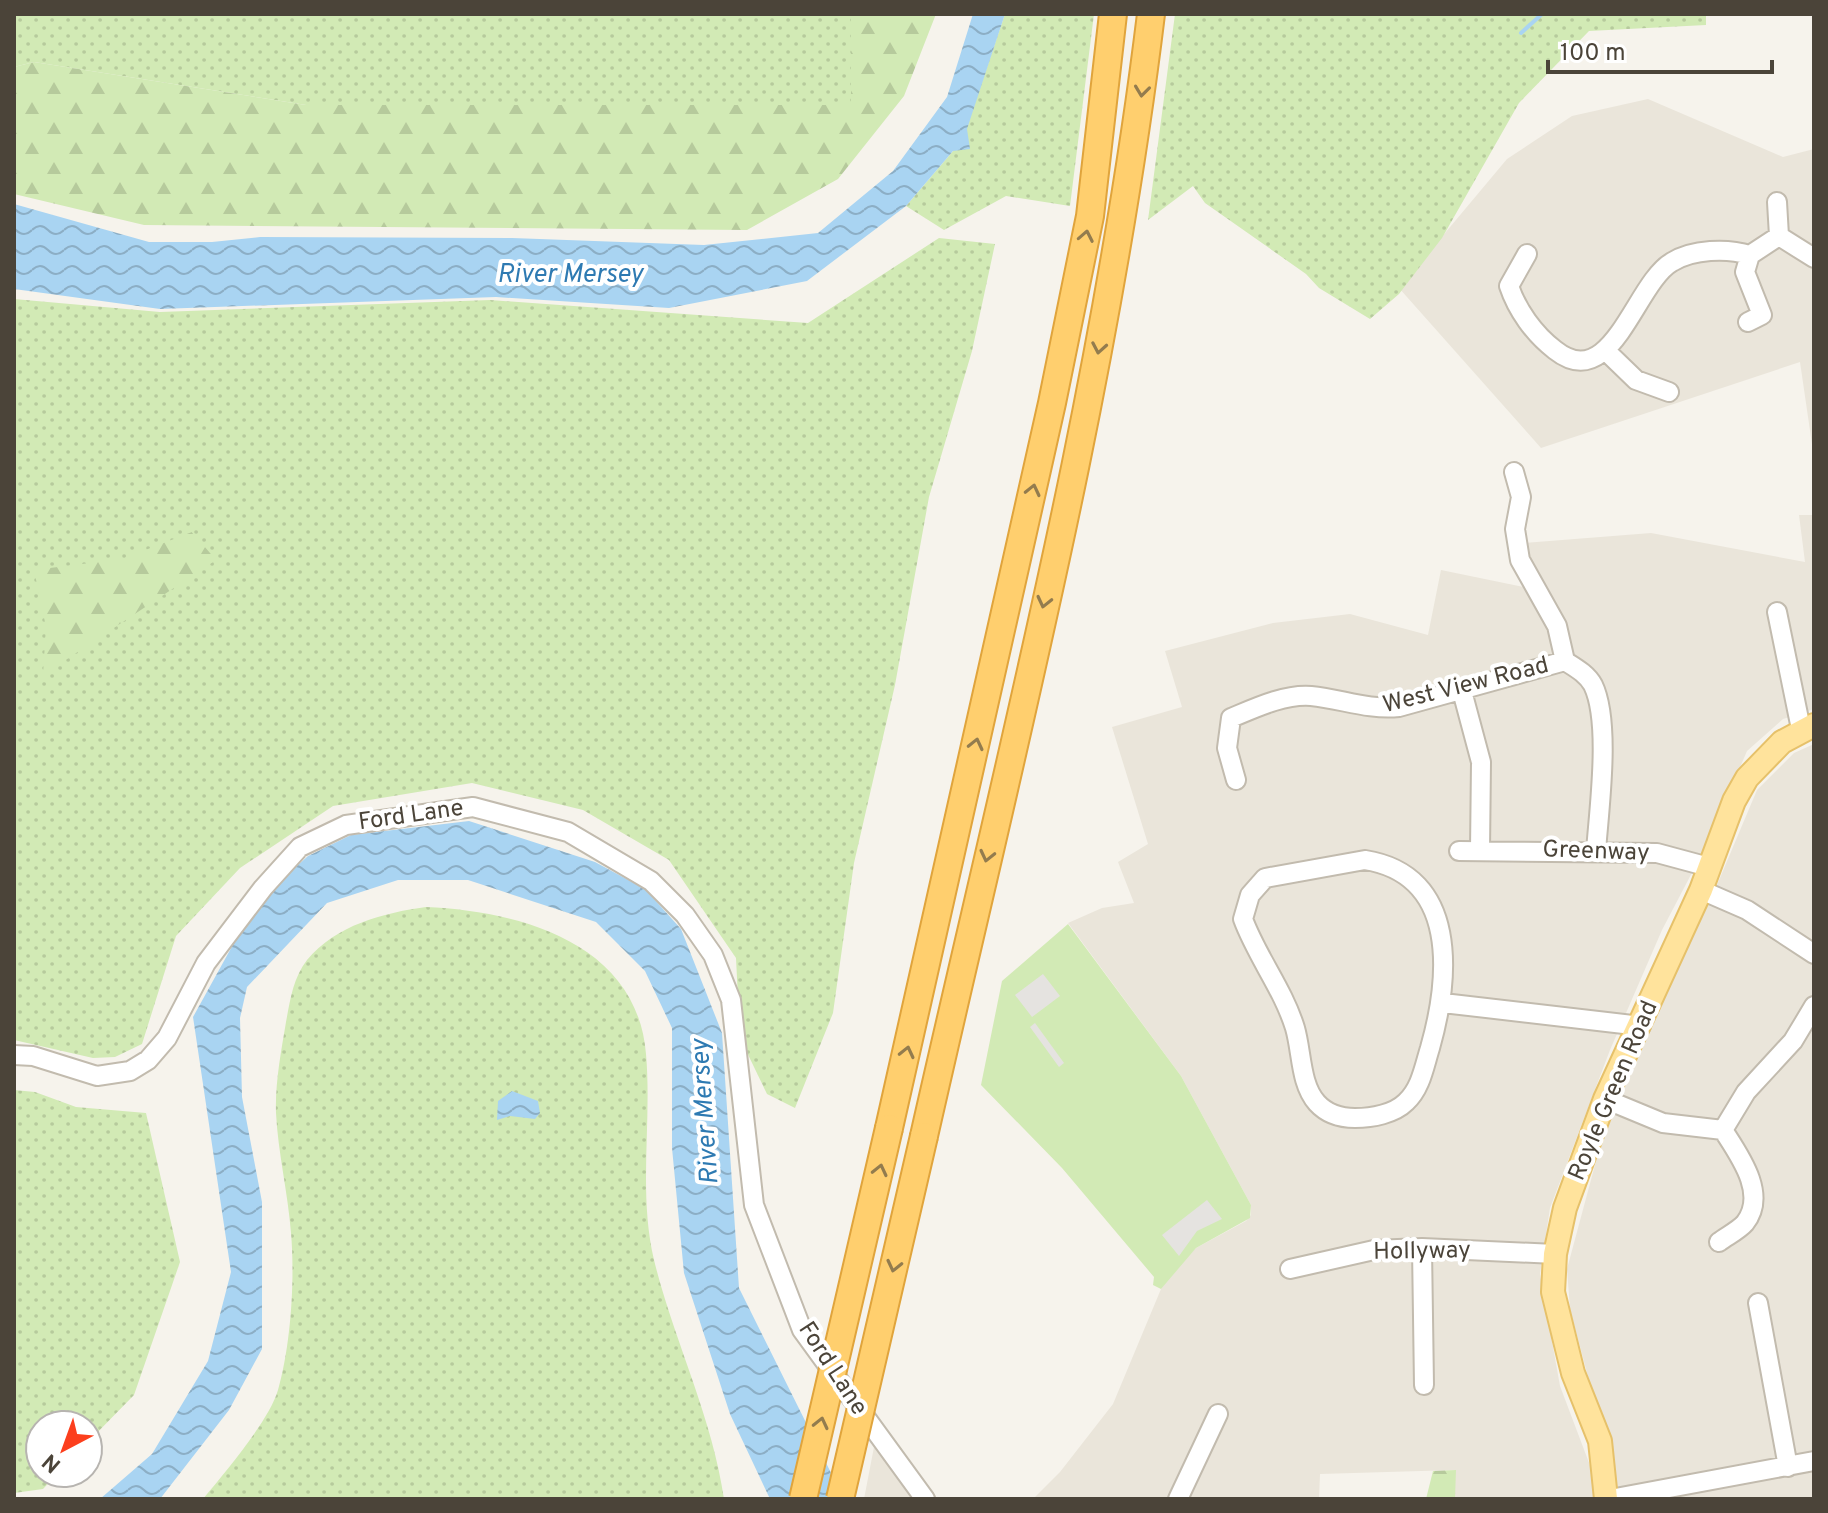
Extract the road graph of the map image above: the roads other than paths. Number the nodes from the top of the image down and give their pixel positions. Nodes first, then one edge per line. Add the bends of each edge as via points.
1 (1113, 14) edge
2 (1151, 14) edge
3 (1777, 202) dead end
4 (1779, 236) junction
5 (1527, 254) dead end
6 (1750, 255) junction
7 (1814, 258) edge
8 (1748, 322) dead end
9 (1605, 350) junction
10 (1669, 392) dead end
11 (1514, 472) dead end
12 (1777, 612) dead end
13 (1565, 661) junction
14 (1462, 691) junction
15 (1808, 727) edge
16 (1236, 780) dead end
17 (1480, 850) junction
18 (1459, 851) dead end
19 (1596, 851) junction
20 (1709, 867) junction
21 (1701, 890) junction
22 (1814, 954) edge
23 (1443, 1003) junction
24 (1814, 1006) edge
25 (1641, 1026) junction
26 (14, 1055) edge
27 (1605, 1099) junction
28 (1723, 1130) junction
29 (1719, 1242) dead end
30 (1422, 1248) junction
31 (1555, 1254) junction
32 (1290, 1269) dead end
33 (1758, 1303) dead end
34 (1424, 1385) dead end
35 (1218, 1414) dead end
36 (1814, 1461) edge
37 (1788, 1467) junction
38 (803, 1499) edge
39 (840, 1499) edge
40 (925, 1499) edge
41 (1178, 1499) edge
42 (1608, 1499) edge

38 -> 1 highway, bridge via 1056,388 1090,216
2 -> 39 highway, bridge via 1120,232 1088,405
3 - 4 street
4 - 6 street
4 - 7 street
5 - 9 street via 1509,286 1516,308 1562,356 1592,360
6 - 8 street via 1745,272 1762,315
6 - 9 street via 1735,250 1703,253 1669,263
9 - 10 street via 1636,380
11 - 13 street via 1521,497 1515,529 1520,560 1557,626
12 - 15 street
13 - 14 street, West View Road
13 - 19 street, West View Road via 1585,674 1598,701 1602,753
14 - 16 street, West View Road via 1375,710 1309,696 1268,703 1231,718 1227,748
14 - 17 street via 1481,762
15 - 20 main road, Royle Green Road via 1782,742 1747,778
17 - 18 street, Greenway
17 - 19 street, Greenway
19 - 20 street, Greenway via 1657,853
20 - 21 main road, Royle Green Road
21 - 22 street via 1747,910
21 - 25 main road, Royle Green Road
23 - 23 street via 1419,1085 1409,1100 1385,1114 1359,1119 1328,1112 1311,1094 1280,989 1249,936 1243,919 1250,895 1265,878 1278,873 1342,862 1379,862 1406,874 1437,916
23 - 25 street
24 - 28 street
25 - 27 main road, Royle Green Road
26 - 40 street, Ford Lane via 97,1076 130,1071 148,1060 167,1038 206,963 263,888 300,847 346,825 473,807 568,832 651,881 685,915 713,955 731,1000 754,1205 802,1330
27 - 28 street via 1663,1123
27 - 31 main road, Royle Green Road via 1565,1208
28 - 29 street via 1754,1191 1743,1236
30 - 31 street, Hollyway
30 - 32 street, Hollyway via 1374,1250
30 - 34 street
31 - 42 main road, Royle Green Road via 1559,1331 1600,1441
33 - 37 street
35 - 41 street
36 - 37 street
37 - 42 street

